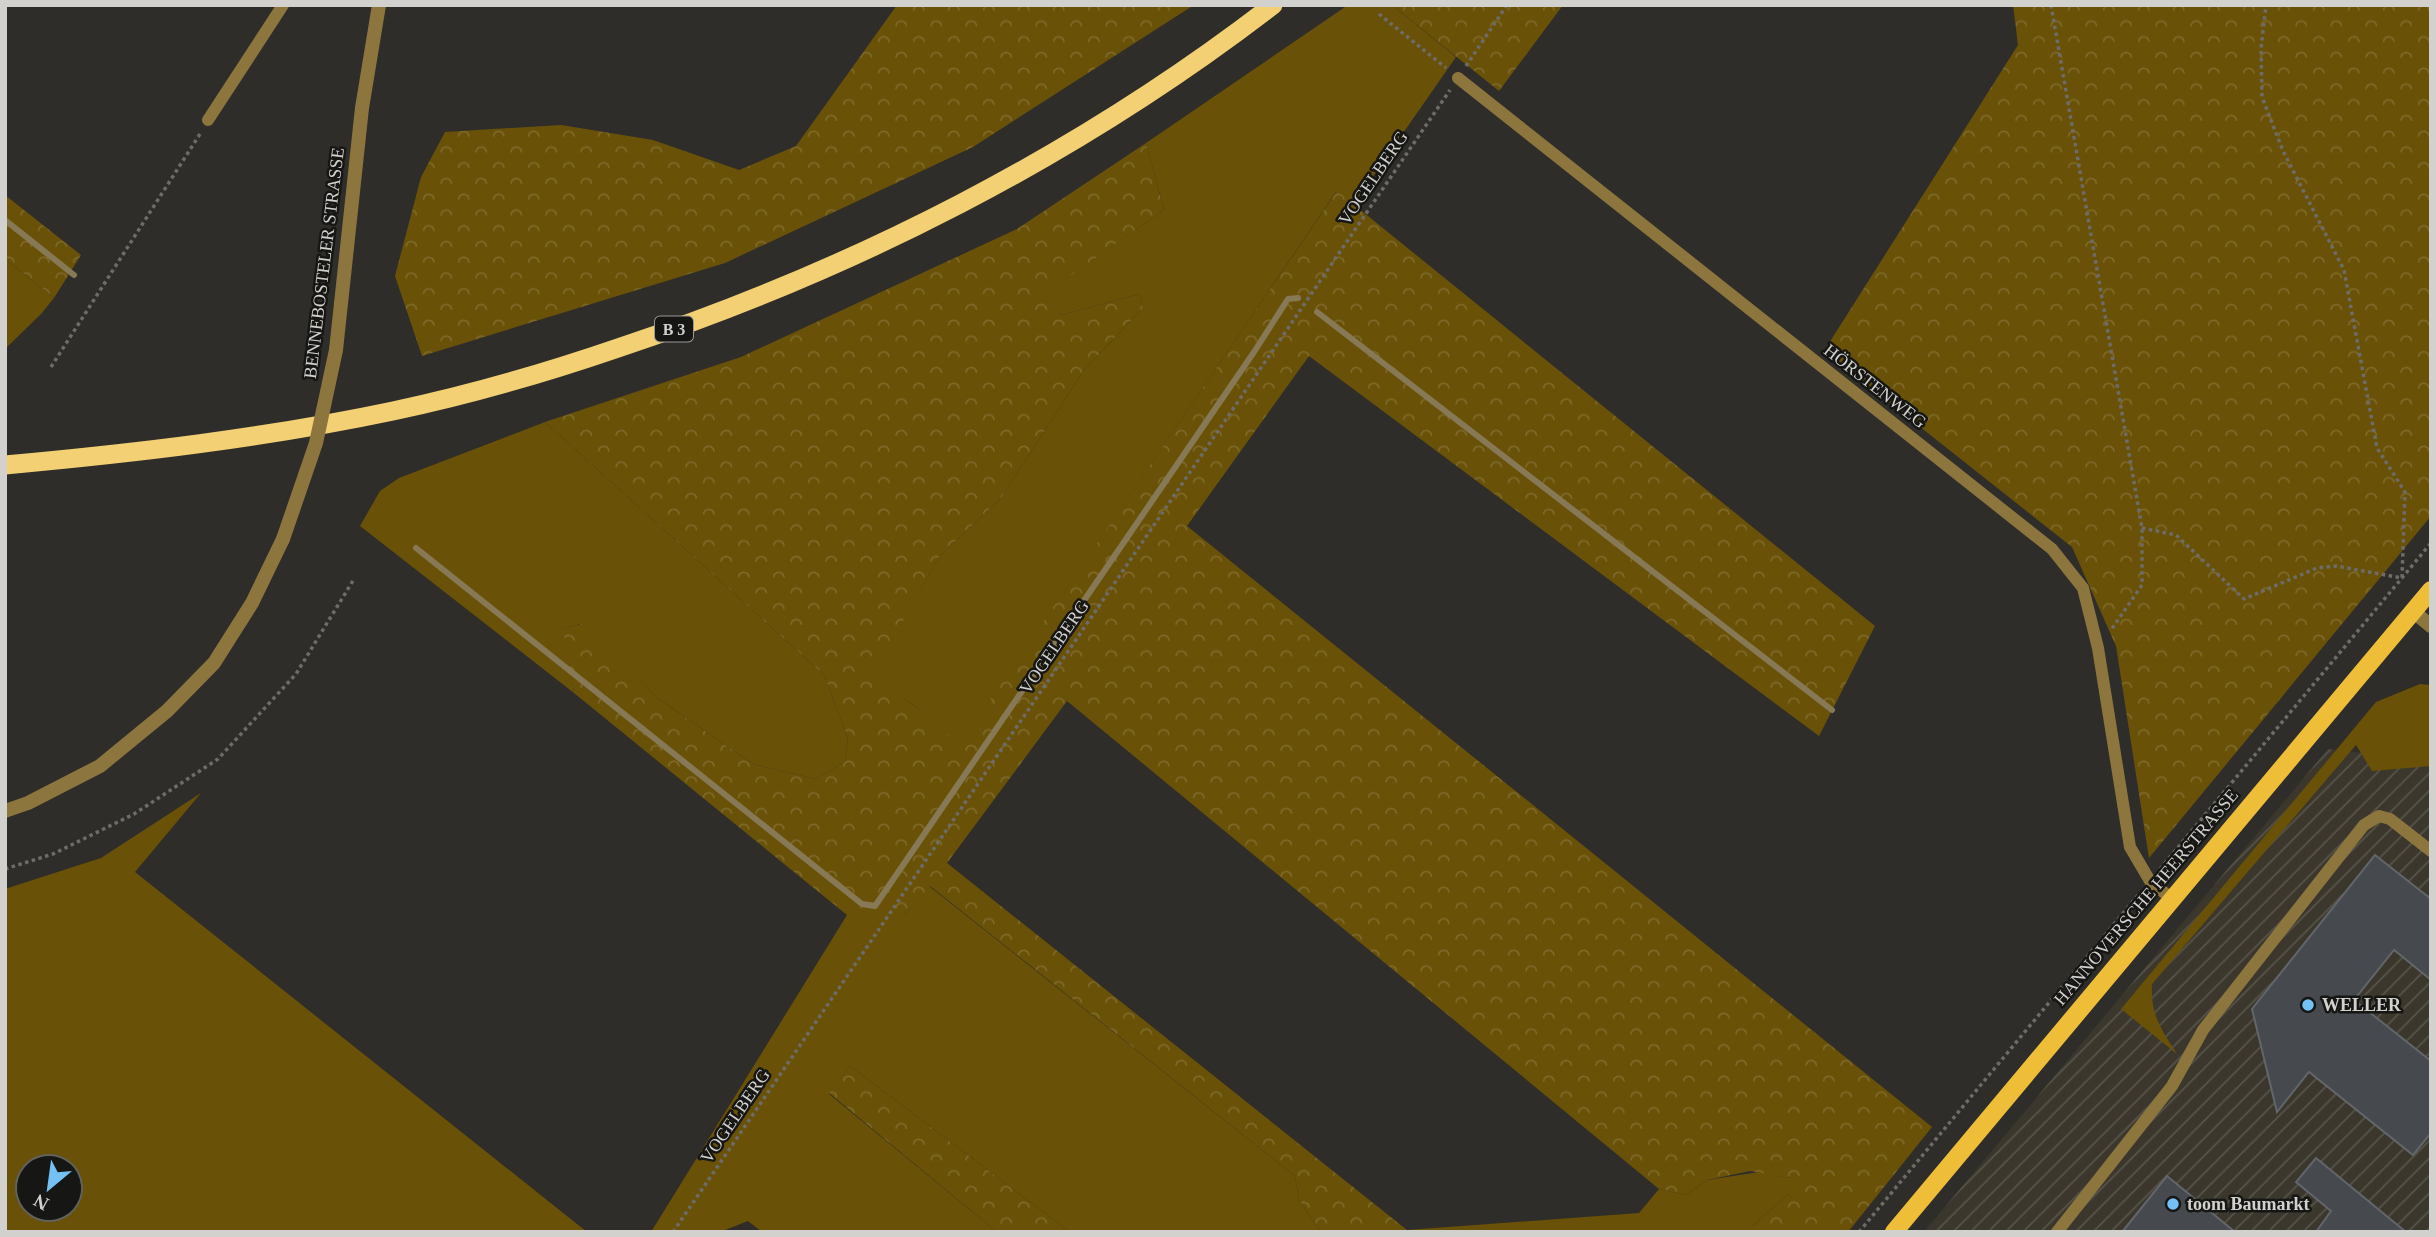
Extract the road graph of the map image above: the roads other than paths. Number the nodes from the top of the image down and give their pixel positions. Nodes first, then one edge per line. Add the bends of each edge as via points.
1 (283, 5) edge
2 (379, 5) edge
3 (1273, 5) edge
4 (1458, 78) road end
5 (208, 120) road end
6 (5, 465) edge
7 (2431, 590) edge
8 (2414, 612) junction
9 (2431, 626) edge
10 (5, 811) edge
11 (2431, 851) edge
12 (2172, 899) junction
13 (1894, 1232) edge
14 (2057, 1232) edge

1 - 5 lane
2 - 10 street, BENNEBOSTELER STRASSE, bridge via 362,108 336,351 316,443 283,539 252,603 214,663 167,711 100,765
3 - 6 highway, B 3 via 1186,69 1000,183 811,275 663,333 494,387 396,411 141,453
4 - 12 lane, HÖRSTENWEG via 2052,549 2083,588 2098,648 2130,847 2150,881
7 - 8 main road, HANNOVERSCHE HEERSTRASSE
8 - 9 street
8 - 12 main road, HANNOVERSCHE HEERSTRASSE
11 - 14 lane via 2390,819 2379,816 2364,824 2203,1030 2172,1086
12 - 13 main road, HANNOVERSCHE HEERSTRASSE

